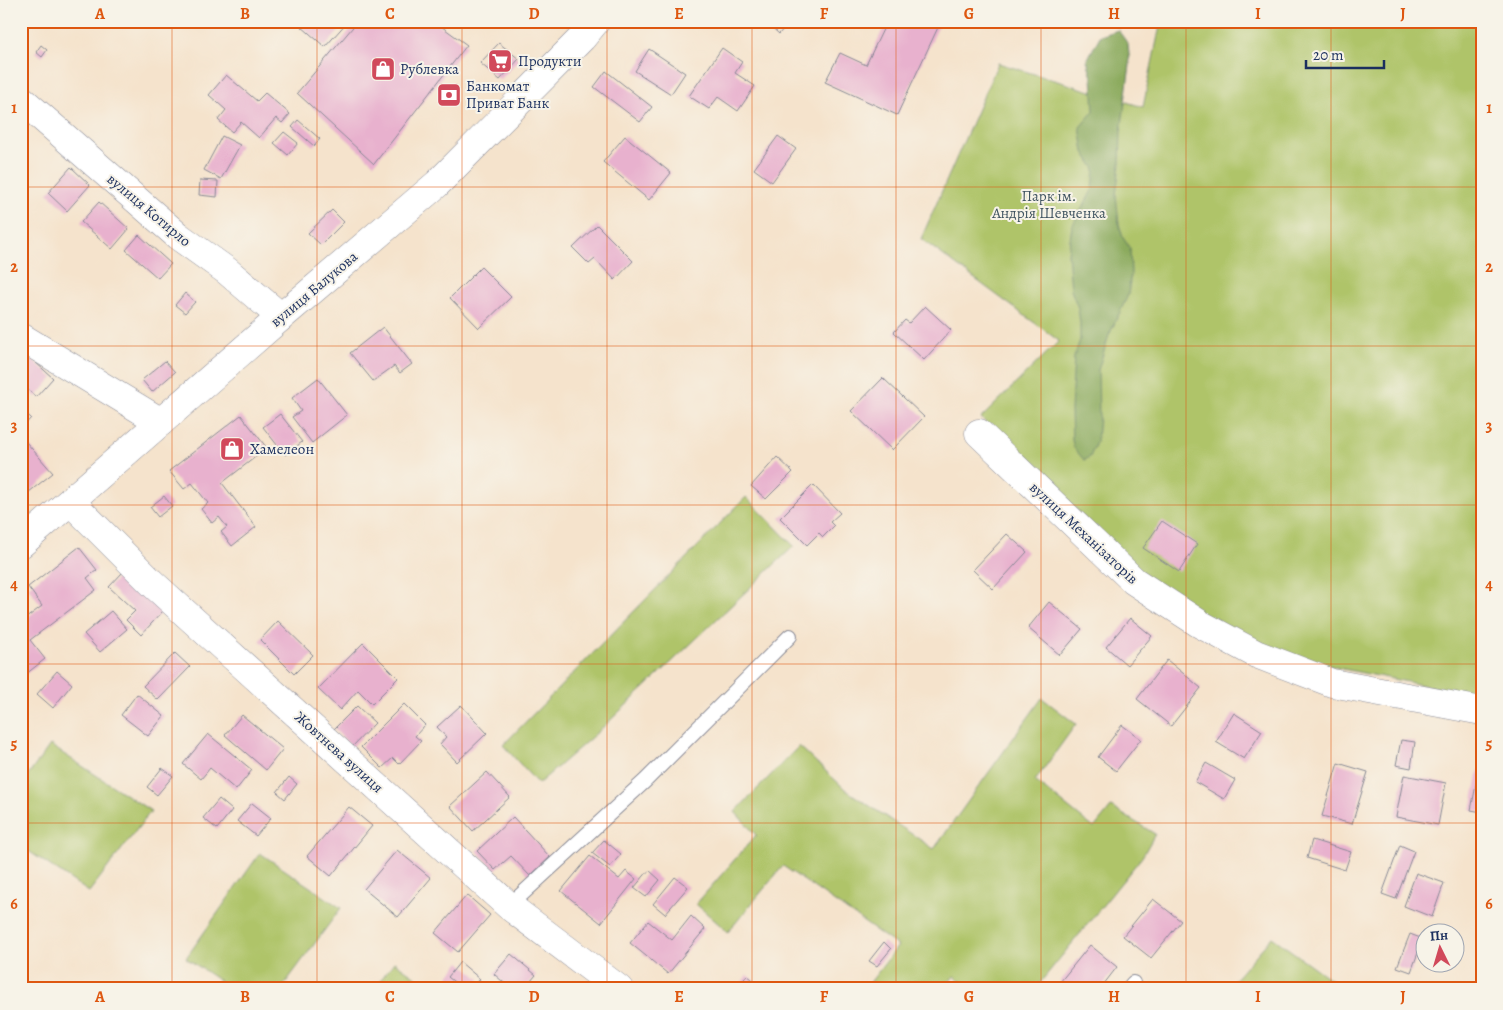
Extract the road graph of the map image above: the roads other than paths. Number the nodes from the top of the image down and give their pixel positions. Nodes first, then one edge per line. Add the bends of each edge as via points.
1 (596, 21) edge
2 (21, 99) edge
3 (281, 317) junction
4 (21, 337) edge
5 (161, 422) junction
6 (979, 433) dead end
7 (70, 502) junction
8 (21, 544) edge
9 (790, 636) dead end
10 (1482, 711) edge
11 (509, 906) junction
12 (619, 989) edge

1 - 3 street, вулиця Балукова via 437,184
2 - 3 street, вулиця Котирло via 178,236 227,271
3 - 5 street, вулиця Балукова
4 - 5 street
5 - 7 street, вулиця Балукова
6 - 10 street, вулиця Механізаторів via 1134,581 1200,624 1256,654 1332,683
7 - 8 street, вулиця Балукова
7 - 11 street, Жовтнева вулиця via 152,583
9 - 11 lane via 646,781
11 - 12 street, Жовтнева вулиця

